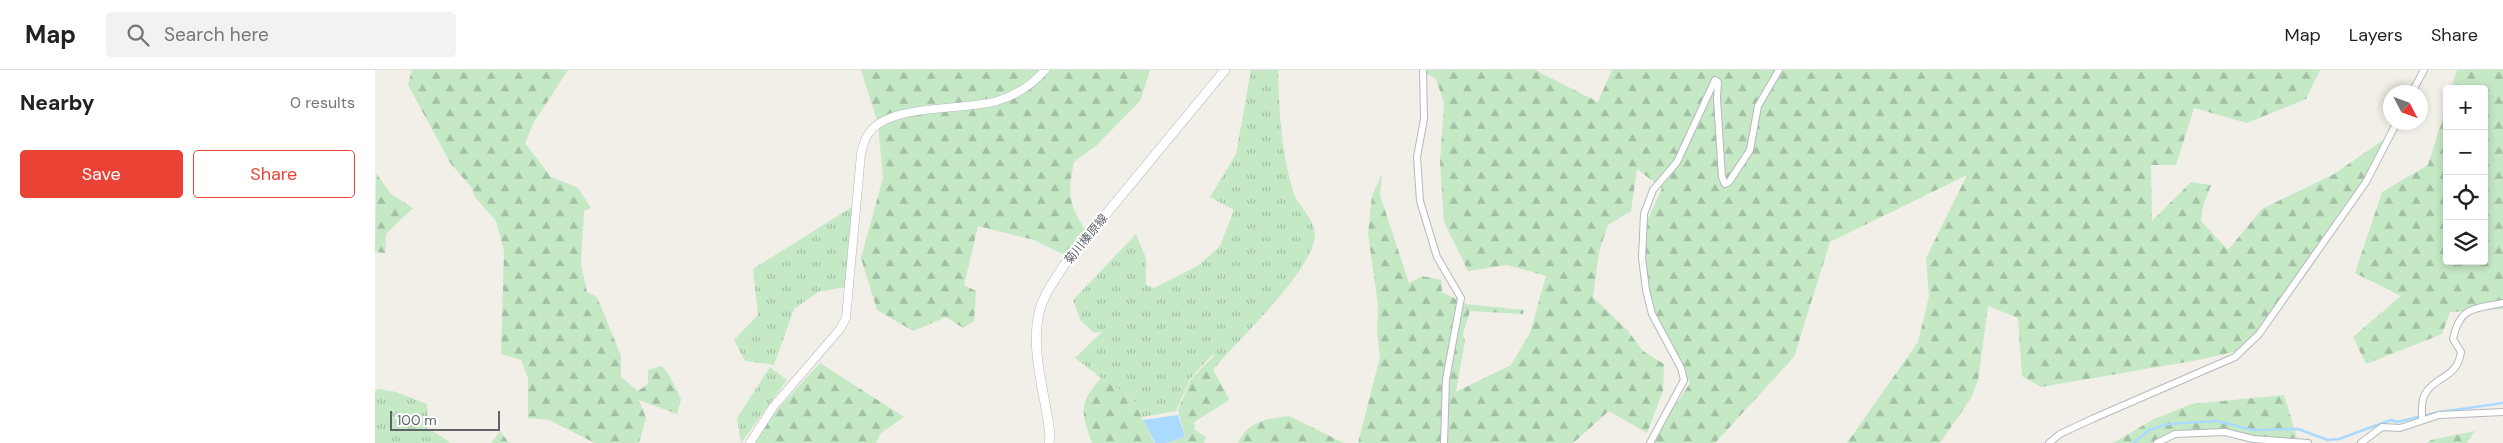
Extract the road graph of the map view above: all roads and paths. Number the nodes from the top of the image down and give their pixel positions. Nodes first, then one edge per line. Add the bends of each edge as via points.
1 (1045, 70) edge
2 (1225, 70) edge
3 (1423, 70) edge
4 (1779, 70) edge
5 (2424, 70) edge
6 (2416, 85) edge
7 (2393, 130) edge
8 (2503, 304) edge
9 (2503, 412) edge
10 (2421, 419) junction
11 (751, 443) edge
12 (1049, 443) edge
13 (1444, 443) edge
14 (1650, 443) edge
15 (2049, 443) edge
16 (2157, 443) edge
17 (2308, 443) edge
18 (2361, 443) edge

1 - 11 street via 1018,93 997,101 897,116 870,131 861,154 846,318 773,407
2 - 12 main road, 菊川榛原線 via 1064,266 1047,292 1036,332
3 - 13 street via 1424,119 1417,157 1419,201 1437,258 1461,298 1446,379
4 - 14 street via 1758,106 1750,150 1729,182 1725,184 1722,177 1718,82 1715,80 1677,162 1653,190 1644,214 1642,258 1646,290 1652,314 1681,368 1684,380
5 - 6 street
7 - 15 street via 2366,182 2259,334 2235,357 2092,418 2059,434
8 - 10 street via 2464,313 2457,323 2453,339 2461,352 2459,362 2454,371 2424,397
9 - 10 street
10 - 18 street via 2400,428 2382,427
16 - 17 street via 2175,434 2225,432 2253,440

